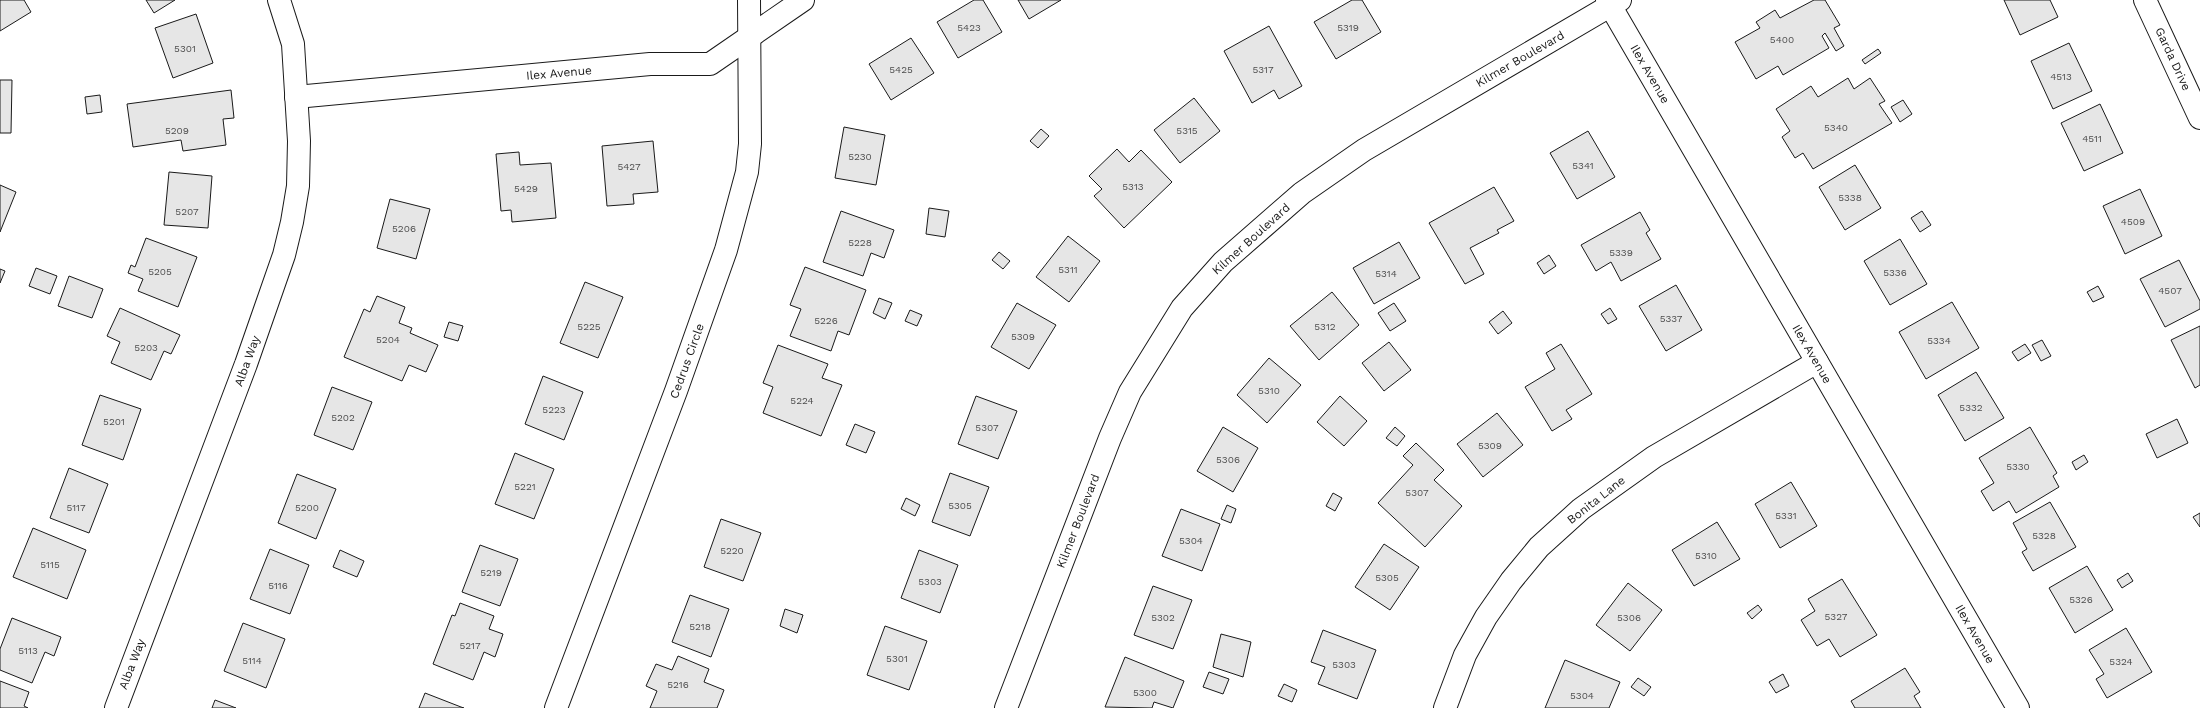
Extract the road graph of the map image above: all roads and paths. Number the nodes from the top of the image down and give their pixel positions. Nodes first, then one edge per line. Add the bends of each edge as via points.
1 (279, 0) edge
2 (749, 0) edge
3 (803, 0) edge
4 (2145, 0) edge
5 (1612, 2) edge
6 (749, 37) junction
7 (296, 97) junction
8 (2200, 118) edge
9 (1817, 362) junction
10 (116, 708) edge
11 (556, 708) edge
12 (1006, 708) edge
13 (1445, 708) edge
14 (2018, 708) edge

1 - 7 street, Alba Way via 292,44
2 - 6 street, Cedrus Circle
3 - 6 street, Ilex Avenue
4 - 8 street, Garda Drive
5 - 9 street, Ilex Avenue
5 - 12 street, Kilmer Boulevard via 1364,150 1302,193 1223,262 1182,308 1130,392
6 - 7 street, Ilex Avenue via 710,64 650,64
6 - 11 street, Cedrus Circle via 750,144 747,172 726,250 676,391
7 - 10 street, Alba Way via 299,141 298,186 284,255 246,364
9 - 13 street, Bonita Lane via 1654,457 1581,509 1539,547 1486,617 1465,655
9 - 14 street, Ilex Avenue

